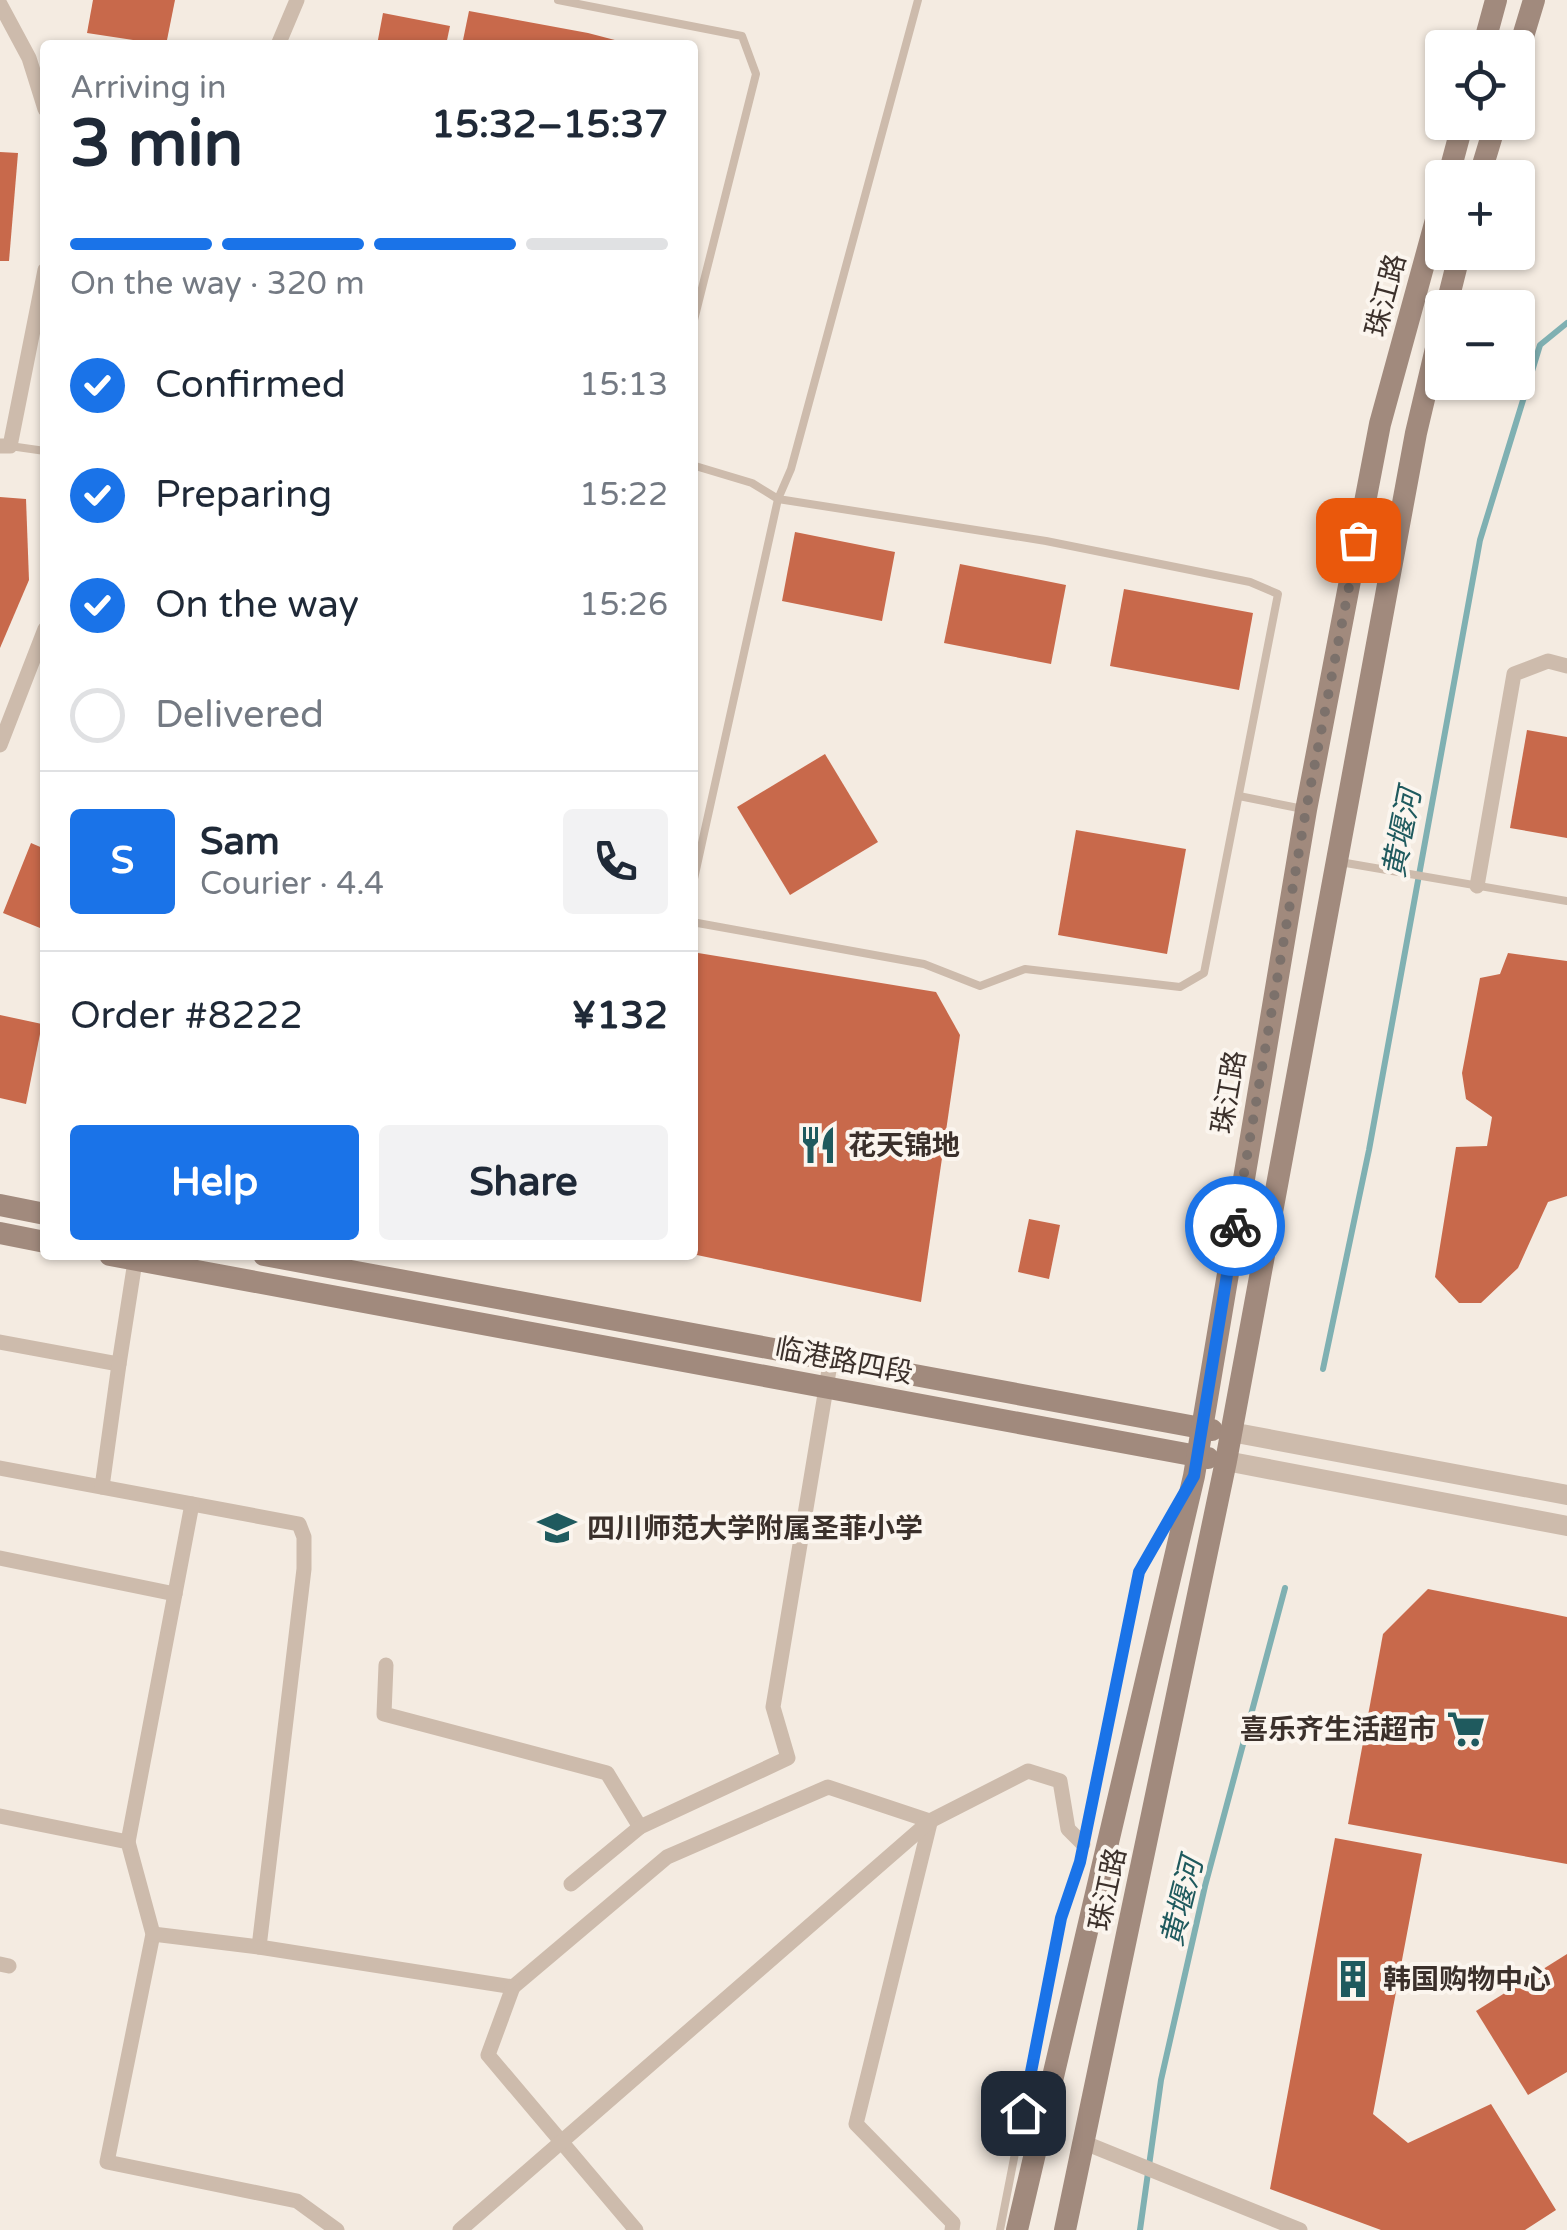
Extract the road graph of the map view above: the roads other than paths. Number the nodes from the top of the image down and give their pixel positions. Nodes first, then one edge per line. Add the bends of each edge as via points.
1 (296, 0) edge
2 (558, 0) edge
3 (918, 0) edge
4 (1496, 0) edge
5 (1534, 0) edge
6 (0, 4) edge
7 (1488, 30) edge
8 (1525, 30) edge
9 (280, 40) edge
10 (40, 93) edge
11 (1425, 260) edge
12 (40, 292) edge
13 (698, 304) edge
14 (1425, 395) edge
15 (5, 446) edge
16 (40, 450) edge
17 (698, 466) edge
18 (778, 499) junction
19 (40, 643) edge
20 (1567, 666) edge
21 (0, 746) edge
22 (1238, 796) junction
23 (1306, 810) junction
24 (698, 861) edge
25 (1338, 861) junction
26 (1476, 886) junction
27 (1567, 901) edge
28 (698, 923) edge
29 (0, 1204) edge
30 (40, 1213) edge
31 (0, 1233) edge
32 (40, 1241) edge
33 (136, 1260) edge
34 (147, 1260) edge
35 (292, 1260) edge
36 (0, 1342) edge
37 (831, 1358) junction
38 (119, 1364) junction
39 (826, 1387) junction
40 (1201, 1428) junction
41 (1231, 1432) junction
42 (1226, 1461) junction
43 (1195, 1466) junction
44 (0, 1468) edge
45 (102, 1487) junction
46 (1567, 1495) edge
47 (192, 1504) junction
48 (1567, 1526) edge
49 (0, 1558) edge
50 (175, 1594) junction
51 (386, 1664) dead end
52 (0, 1816) edge
53 (930, 1822) junction
54 (640, 1826) junction
55 (128, 1842) junction
56 (1083, 1844) junction
57 (572, 1884) dead end
58 (153, 1934) junction
59 (259, 1947) junction
60 (513, 1987) junction
61 (564, 2140) junction
62 (1085, 2143) junction
63 (337, 2230) edge
64 (460, 2230) edge
65 (636, 2230) edge
66 (952, 2230) edge
67 (1000, 2230) edge
68 (1017, 2230) edge
69 (1065, 2230) edge
70 (1300, 2230) edge

1 - 9 street
2 - 13 lane via 742,36 756,74
3 - 18 lane
4 - 7 main road
5 - 8 main road
6 - 10 street
11 - 23 main road, 珠江路 via 1380,424
12 - 15 street
14 - 25 main road, 珠江路
15 - 16 lane
17 - 18 lane
18 - 22 lane via 1046,541 1250,582 1278,594
18 - 24 lane
19 - 21 street
20 - 26 street via 1548,661 1514,674
22 - 23 lane
22 - 28 lane via 1204,973 1180,987 1025,969 980,986 924,964
23 - 40 main road, 珠江路
25 - 26 lane
25 - 41 main road, 珠江路
26 - 27 lane
29 - 30 main road
31 - 32 main road
33 - 38 street
34 - 39 main road, 临港路四段
35 - 37 main road, 临港路四段
36 - 38 street
37 - 39 street
37 - 40 main road, 临港路四段
38 - 45 street
39 - 43 main road, 临港路四段
39 - 54 street via 773,1707 788,1758
40 - 41 main road, 临港路四段
40 - 43 main road, 珠江路
41 - 42 main road, 珠江路
41 - 46 street, 临港路四段
42 - 43 main road, 临港路四段
42 - 48 street, 临港路四段
42 - 62 main road, 珠江路
43 - 56 lane via 1139,1572
43 - 68 main road, 珠江路
44 - 45 street
45 - 47 street
47 - 50 street
47 - 59 street via 299,1524 304,1537
49 - 50 street
50 - 55 street
51 - 54 street via 384,1714 607,1773
52 - 55 street
53 - 56 street via 1028,1771 1060,1781 1068,1830
53 - 60 street via 828,1787 667,1858
53 - 61 street
53 - 66 street via 856,2124 953,2223
54 - 57 street
55 - 58 street
56 - 67 lane via 1061,1918
58 - 59 street
58 - 63 street via 107,2162 296,2201
59 - 60 street
60 - 61 street via 488,2055
61 - 64 street
61 - 65 street
62 - 69 main road, 珠江路
62 - 70 street

